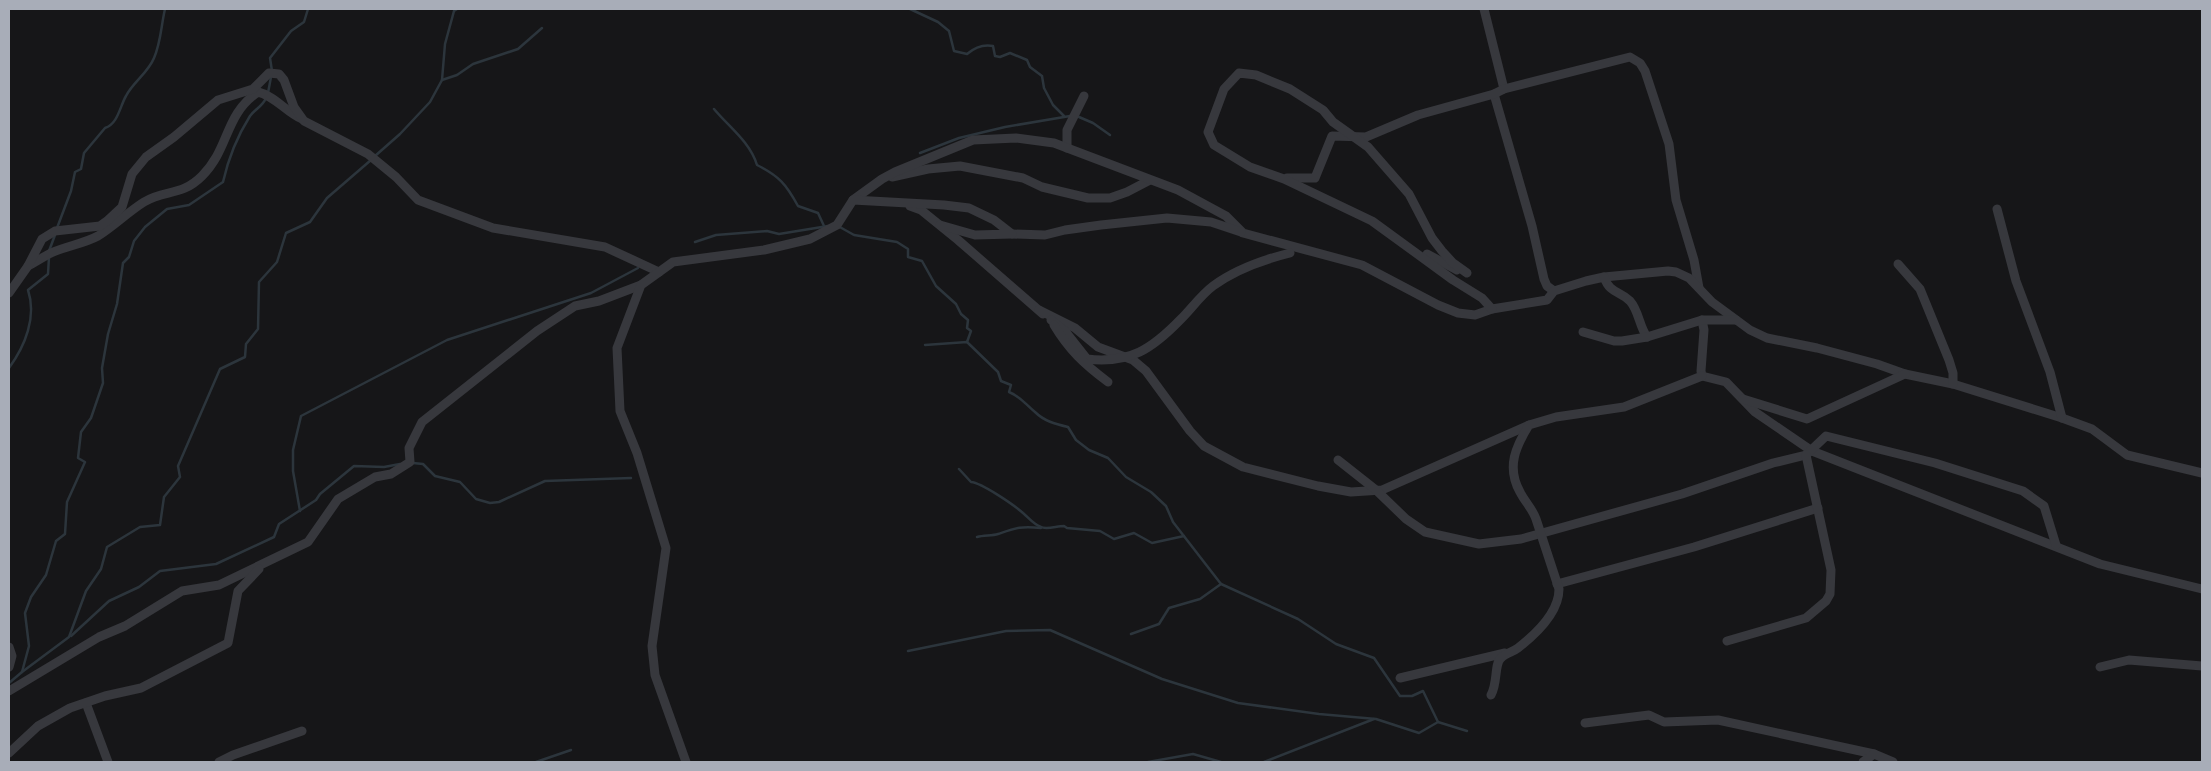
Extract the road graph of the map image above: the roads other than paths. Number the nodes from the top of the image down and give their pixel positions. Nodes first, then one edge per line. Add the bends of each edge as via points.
1 (1484, 9) edge
2 (1504, 89) junction
3 (1494, 94) junction
4 (1084, 96) dead end
5 (302, 119) junction
6 (1354, 138) junction
7 (1067, 148) junction
8 (1284, 178) junction
9 (882, 179) junction
10 (1150, 180) junction
11 (853, 200) junction
12 (901, 202) junction
13 (1996, 209) dead end
14 (940, 225) junction
15 (1243, 233) junction
16 (1012, 234) junction
17 (1408, 247) junction
18 (1290, 253) junction
19 (1898, 264) dead end
20 (28, 266) junction
21 (1362, 266) junction
22 (659, 272) junction
23 (1604, 277) junction
24 (641, 285) junction
25 (1699, 288) junction
26 (1554, 291) junction
27 (9, 293) edge
28 (1492, 309) junction
29 (1039, 310) junction
30 (1050, 320) junction
31 (1702, 320) junction
32 (1736, 320) junction
33 (1583, 332) dead end
34 (1647, 337) junction
35 (1127, 358) junction
36 (1905, 374) junction
37 (1702, 376) junction
38 (1108, 382) dead end
39 (1953, 384) junction
40 (1740, 398) junction
41 (2062, 418) junction
42 (1529, 425) junction
43 (1809, 453) junction
44 (1338, 460) dead end
45 (2202, 473) edge
46 (1376, 490) junction
47 (1818, 508) junction
48 (1541, 534) junction
49 (2056, 545) junction
50 (268, 561) junction
51 (1558, 584) junction
52 (2202, 589) edge
53 (1727, 642) dead end
54 (9, 647) edge
55 (1513, 651) junction
56 (2100, 666) dead end
57 (2202, 666) edge
58 (9, 667) edge
59 (1400, 678) dead end
60 (9, 691) edge
61 (1491, 694) dead end
62 (86, 703) junction
63 (1585, 723) dead end
64 (302, 731) dead end
65 (9, 753) edge
66 (1874, 754) junction
67 (108, 762) edge
68 (219, 762) edge
69 (686, 762) edge
70 (1863, 762) edge
71 (1894, 762) edge

1 - 2 street
2 - 3 street
2 - 25 street via 1620,58 1630,57 1640,63 1669,144 1676,200
3 - 6 street via 1418,115 1366,137
3 - 26 street via 1544,279
4 - 7 street via 1067,130
5 - 20 street via 267,94 258,92 237,111 215,161 192,185 144,202 96,237 52,253
5 - 20 street via 279,74 269,73 253,89 218,100 138,165 122,207 114,216 100,226 48,234 37,246
5 - 22 street via 368,154 418,200 493,228 605,247
6 - 8 street via 1332,136 1315,178
6 - 8 street via 1323,110 1290,89 1256,75 1239,73 1224,88 1208,132 1214,145 1234,158
6 - 17 street via 1368,147 1397,179 1418,207 1432,238 1453,263 1467,273
7 - 9 street via 1016,138 973,140
7 - 10 street
8 - 17 street via 1372,221
9 - 10 street via 960,166 1023,178 1042,187 1088,198 1110,198
9 - 11 street
10 - 15 street via 1178,190 1226,216
11 - 12 street
11 - 22 street via 837,225 810,239 764,250 673,262
12 - 14 street via 921,210
12 - 16 street via 969,208 994,220
13 - 41 street via 2016,281 2050,372
14 - 16 street via 975,235
14 - 29 street
15 - 16 street via 1211,222 1167,218 1045,235
15 - 18 street via 1259,243
15 - 21 street
17 - 28 street via 1482,298
18 - 21 street
18 - 35 street via 1249,265 1225,278 1166,334
19 - 39 street via 1920,289 1949,360
20 - 27 street
21 - 28 street via 1458,313 1475,315
22 - 24 street
23 - 25 street via 1672,271 1685,276
23 - 26 street
23 - 34 street via 1610,289 1624,296 1634,308
24 - 50 street via 575,306 536,331 422,422 409,448 410,462 391,474 375,477 338,499 308,542
24 - 69 street via 617,348 620,411 637,453 666,548 652,646 655,675
25 - 32 street
26 - 28 street via 1547,300
29 - 30 street
29 - 35 street via 1075,328 1098,347
30 - 35 street via 1065,330 1087,359
30 - 38 street via 1080,361
31 - 32 street
31 - 34 street
31 - 37 street
32 - 36 street via 1767,338 1817,348
33 - 34 street via 1614,341
35 - 46 street via 1146,371 1204,446 1222,457 1243,467 1318,486 1350,492
36 - 39 street
36 - 40 street via 1806,419
37 - 40 street via 1726,382
37 - 42 street via 1624,407 1566,415
39 - 41 street
40 - 43 street
41 - 45 street via 2092,429 2127,455
42 - 46 street
42 - 48 street via 1513,459 1520,492 1532,507
43 - 47 street
43 - 48 street via 1682,494
43 - 49 street
43 - 49 street via 1826,436 2023,491 2044,506
44 - 46 street
46 - 48 street via 1425,532 1480,544
47 - 51 street via 1694,547
47 - 53 street via 1831,570 1830,594 1826,601 1806,618
48 - 51 street
49 - 52 street via 2100,564
50 - 60 street via 218,585 182,591
50 - 62 street via 238,591 228,643 141,688
51 - 55 street via 1559,596 1547,620
54 - 58 street via 12,656
55 - 59 street
55 - 61 street via 1498,663 1497,679
56 - 57 street via 2129,660
62 - 65 street via 38,726
62 - 67 street
63 - 66 street via 1649,715 1664,722 1718,720
64 - 68 street
66 - 70 street
66 - 71 street

